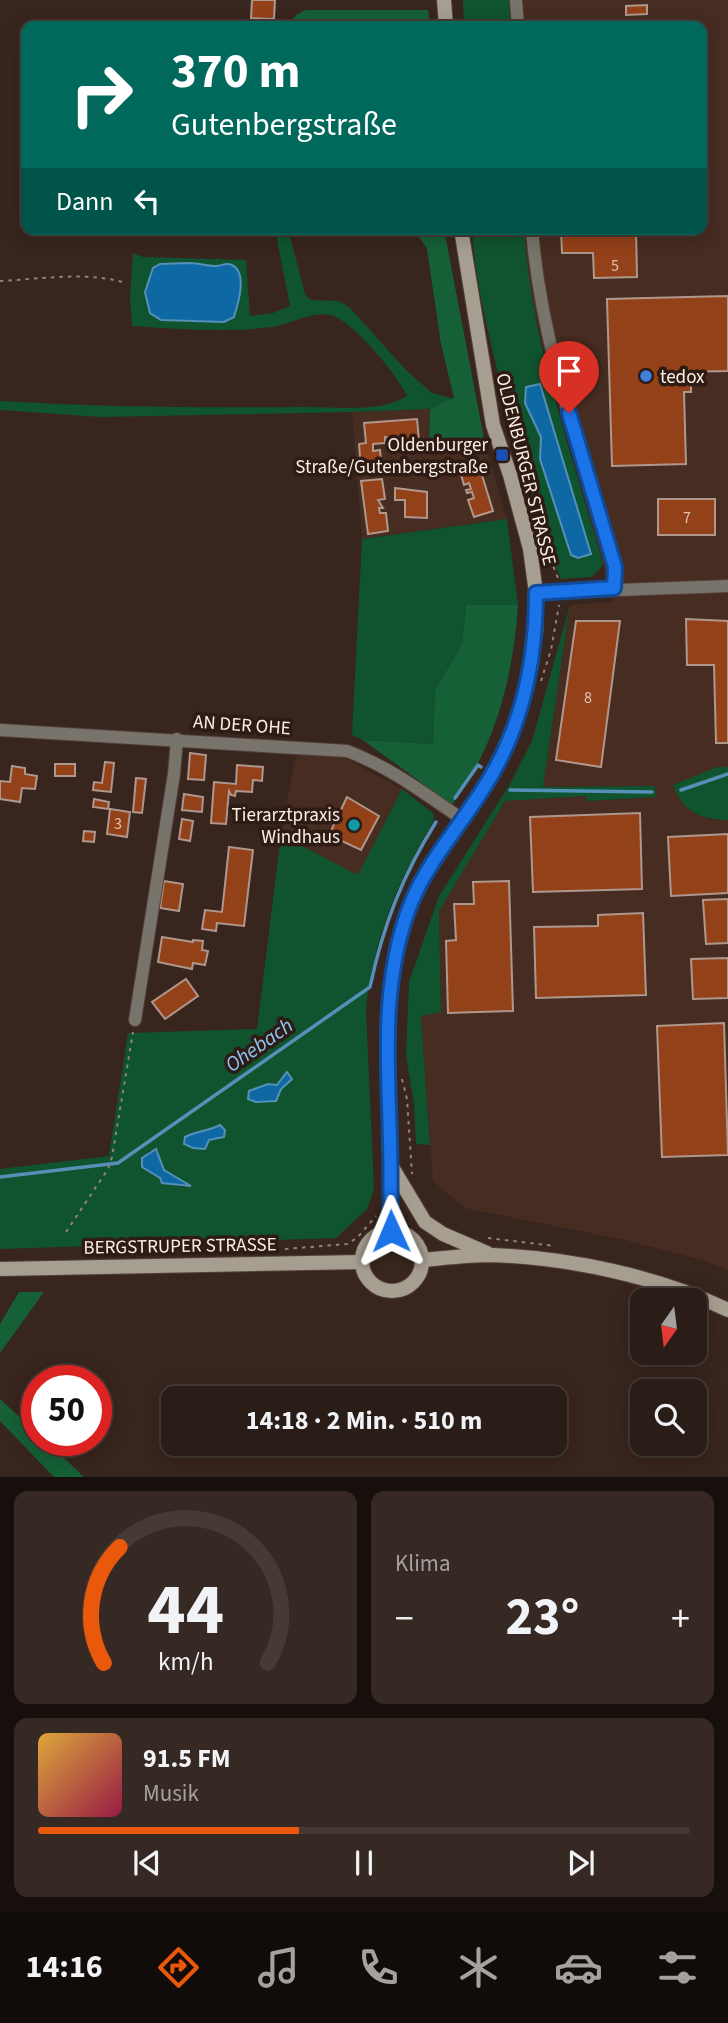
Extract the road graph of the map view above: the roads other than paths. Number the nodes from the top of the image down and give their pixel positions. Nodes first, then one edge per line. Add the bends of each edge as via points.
1 (444, 0) edge
2 (516, 0) edge
3 (446, 21) edge
4 (518, 21) edge
5 (462, 235) edge
6 (532, 235) edge
7 (728, 586) edge
8 (614, 588) junction
9 (536, 593) junction
10 (0, 730) edge
11 (177, 739) junction
12 (462, 819) junction
13 (135, 1020) road end
14 (391, 1165) junction
15 (391, 1231) junction
16 (491, 1255) junction
17 (422, 1260) junction
18 (362, 1262) junction
19 (0, 1269) edge
20 (728, 1310) edge

1 - 3 main road
2 - 4 street
5 - 9 main road, OLDENBURGER STRASSE via 492,425 527,534
6 - 8 street via 549,345 615,567
7 - 8 street
8 - 9 street
9 - 12 main road, OLDENBURGER STRASSE via 536,631 523,702 497,766
10 - 11 street, AN DER OHE
11 - 12 street, AN DER OHE via 348,751 375,761
11 - 13 street
12 - 14 main road, OLDENBURGER STRASSE via 426,874 397,945 387,1021
14 - 15 main road, OLDENBURGER STRASSE
14 - 16 main road via 425,1222
15 - 17 main road via 408,1236
15 - 18 main road via 373,1237
16 - 17 main road
16 - 20 main road via 612,1272 664,1285
17 - 18 main road via 410,1285 393,1291 375,1286
18 - 19 main road, BERGSTRUPER STRASSE

